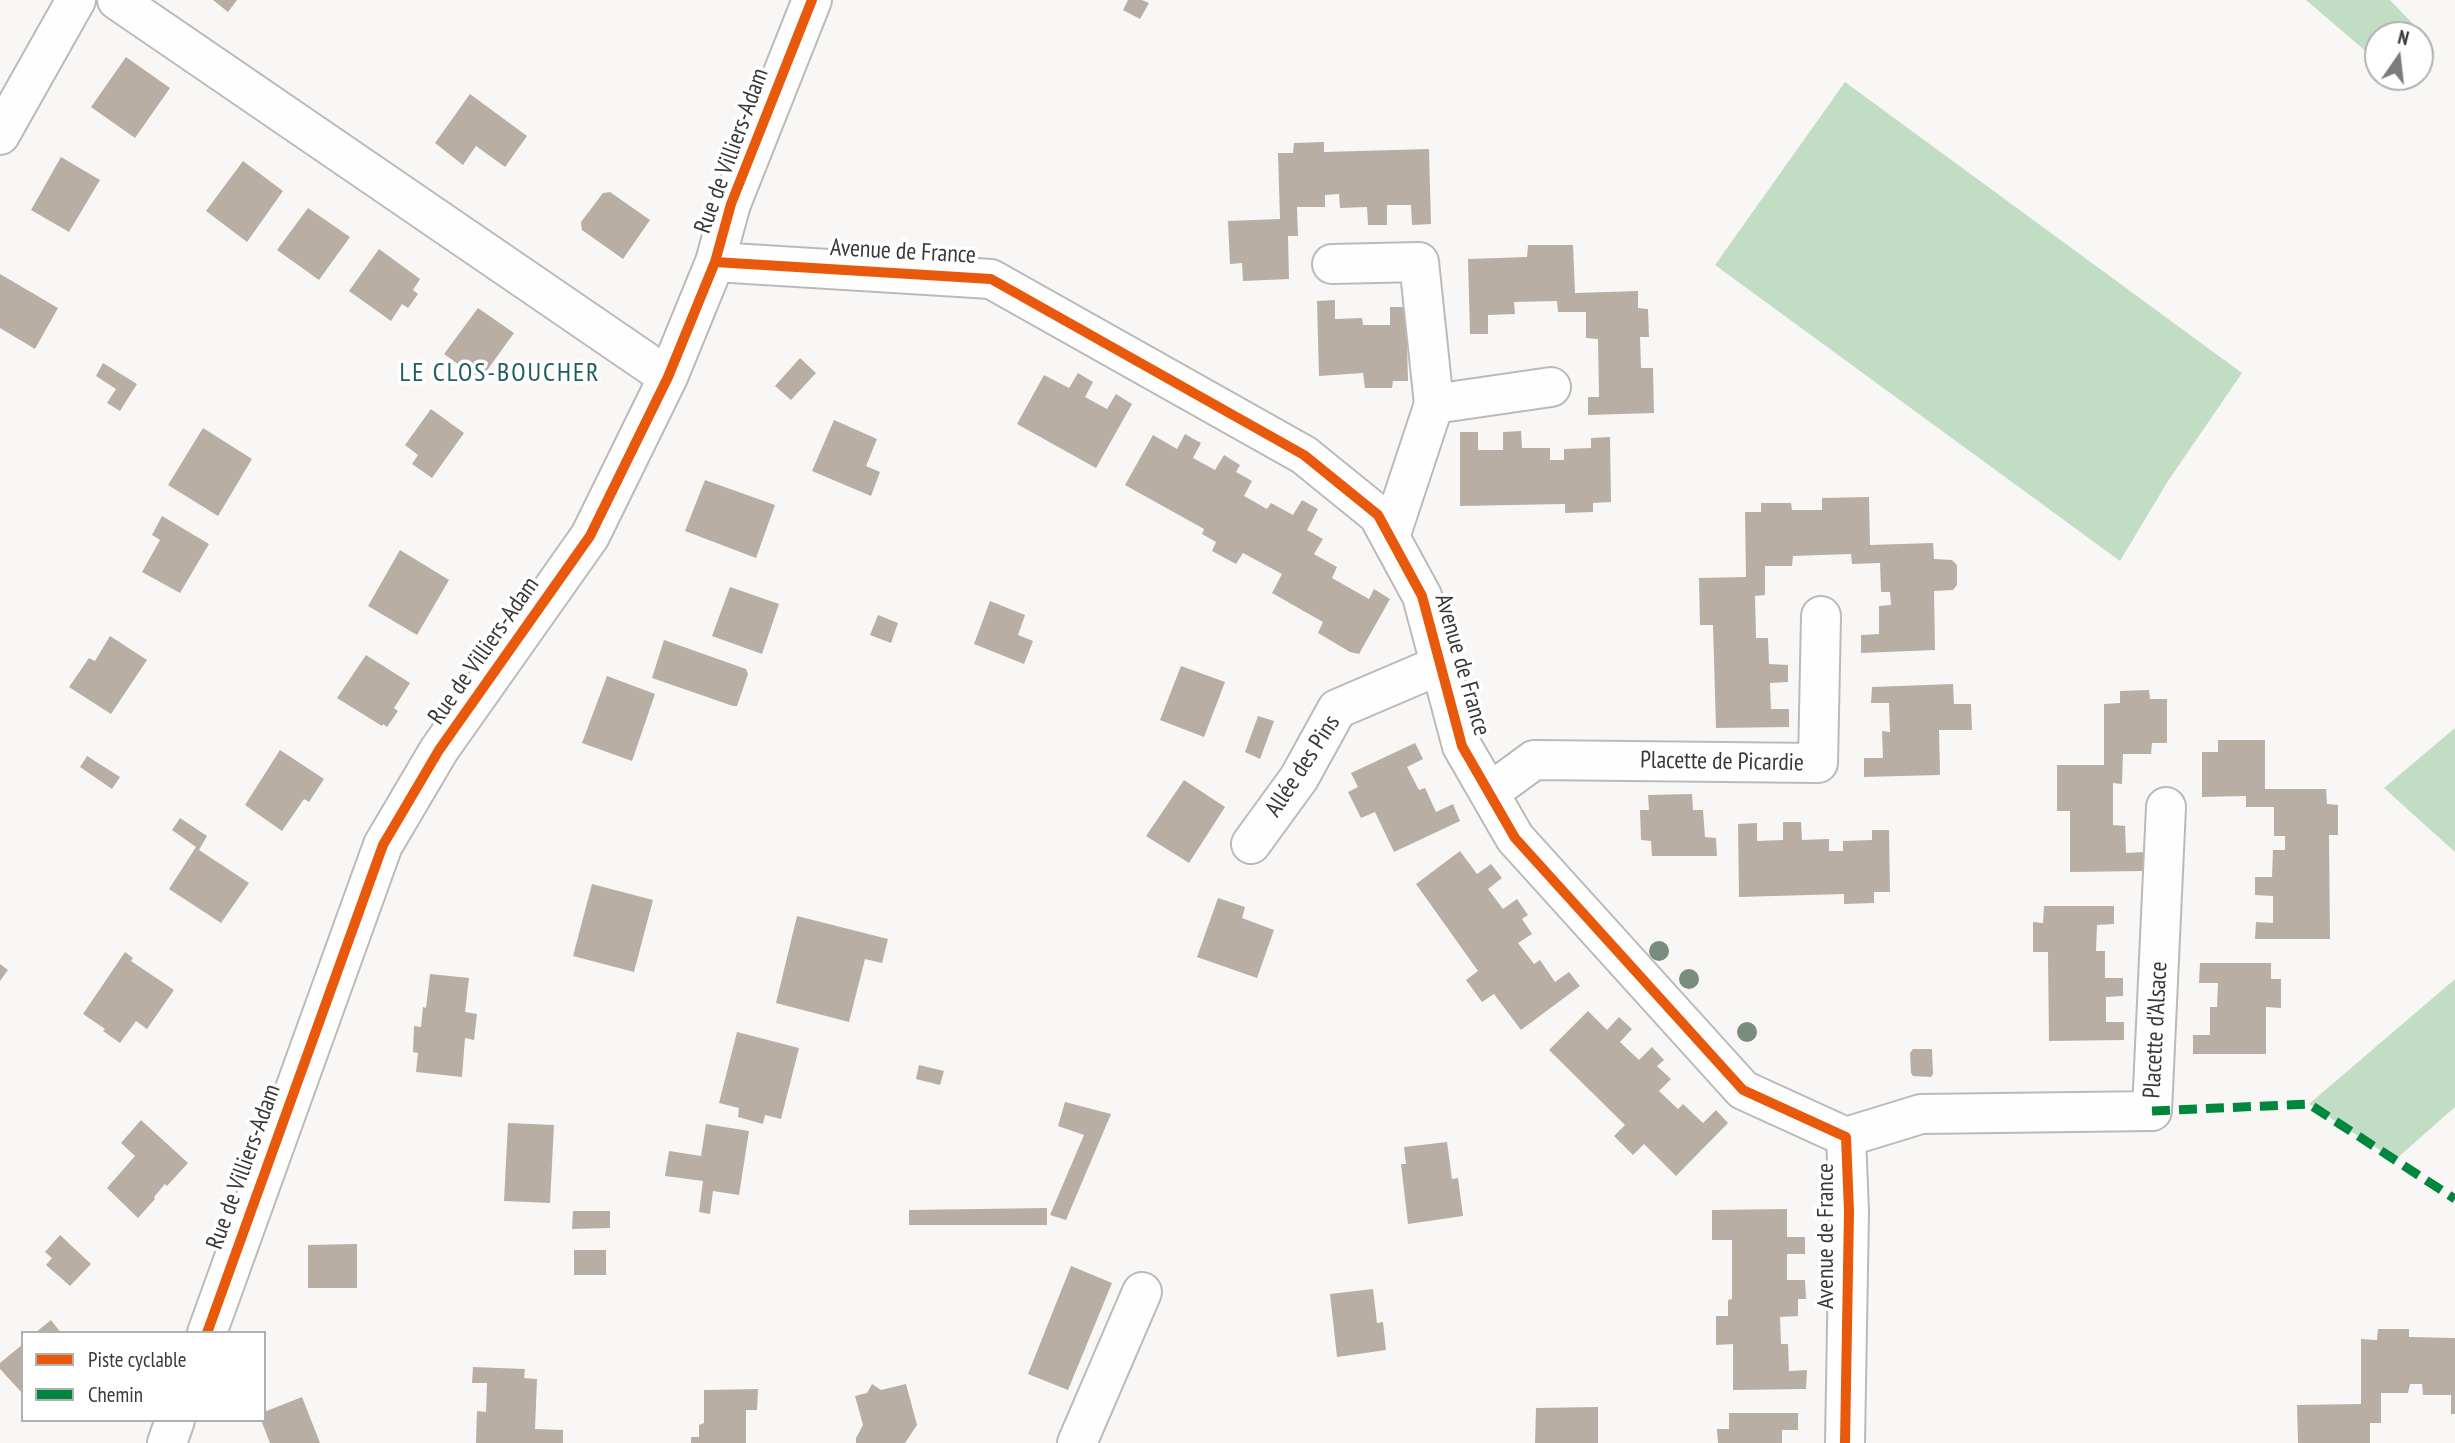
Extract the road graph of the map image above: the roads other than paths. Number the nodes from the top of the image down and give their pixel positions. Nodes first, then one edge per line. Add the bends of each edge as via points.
1 (76, 0) edge
2 (117, 0) edge
3 (812, 0) edge
4 (0, 135) edge
5 (715, 262) junction
6 (1332, 264) dead end
7 (668, 377) junction
8 (1551, 387) dead end
9 (1434, 404) junction
10 (1390, 537) junction
11 (1821, 616) dead end
12 (1440, 665) junction
13 (1489, 793) junction
14 (2166, 807) dead end
15 (1251, 844) dead end
16 (1846, 1137) junction
17 (1142, 1292) dead end
18 (208, 1331) edge
19 (174, 1422) edge
20 (167, 1443) edge
21 (1077, 1443) edge
22 (1844, 1443) edge

1 - 4 street
2 - 7 street
3 - 5 street, Rue de Villiers-Adam via 731,204
5 - 7 street, Rue de Villiers-Adam
5 - 10 street, Avenue de France via 991,279 1304,455 1378,515
6 - 9 street via 1419,262
7 - 18 street, Rue de Villiers-Adam via 590,536 439,750 383,845
8 - 9 street
9 - 10 street
10 - 12 street, Avenue de France via 1422,596
11 - 13 street, Placette de Picardie via 1818,763 1534,760
12 - 13 street, Avenue de France via 1462,746
12 - 15 street, Allée des Pins via 1337,709 1299,778
13 - 16 street, Avenue de France via 1515,838 1744,1090
14 - 16 street, Placette d'Alsace via 2152,1111 1921,1114
16 - 22 street, Avenue de France
17 - 21 street
19 - 20 street

